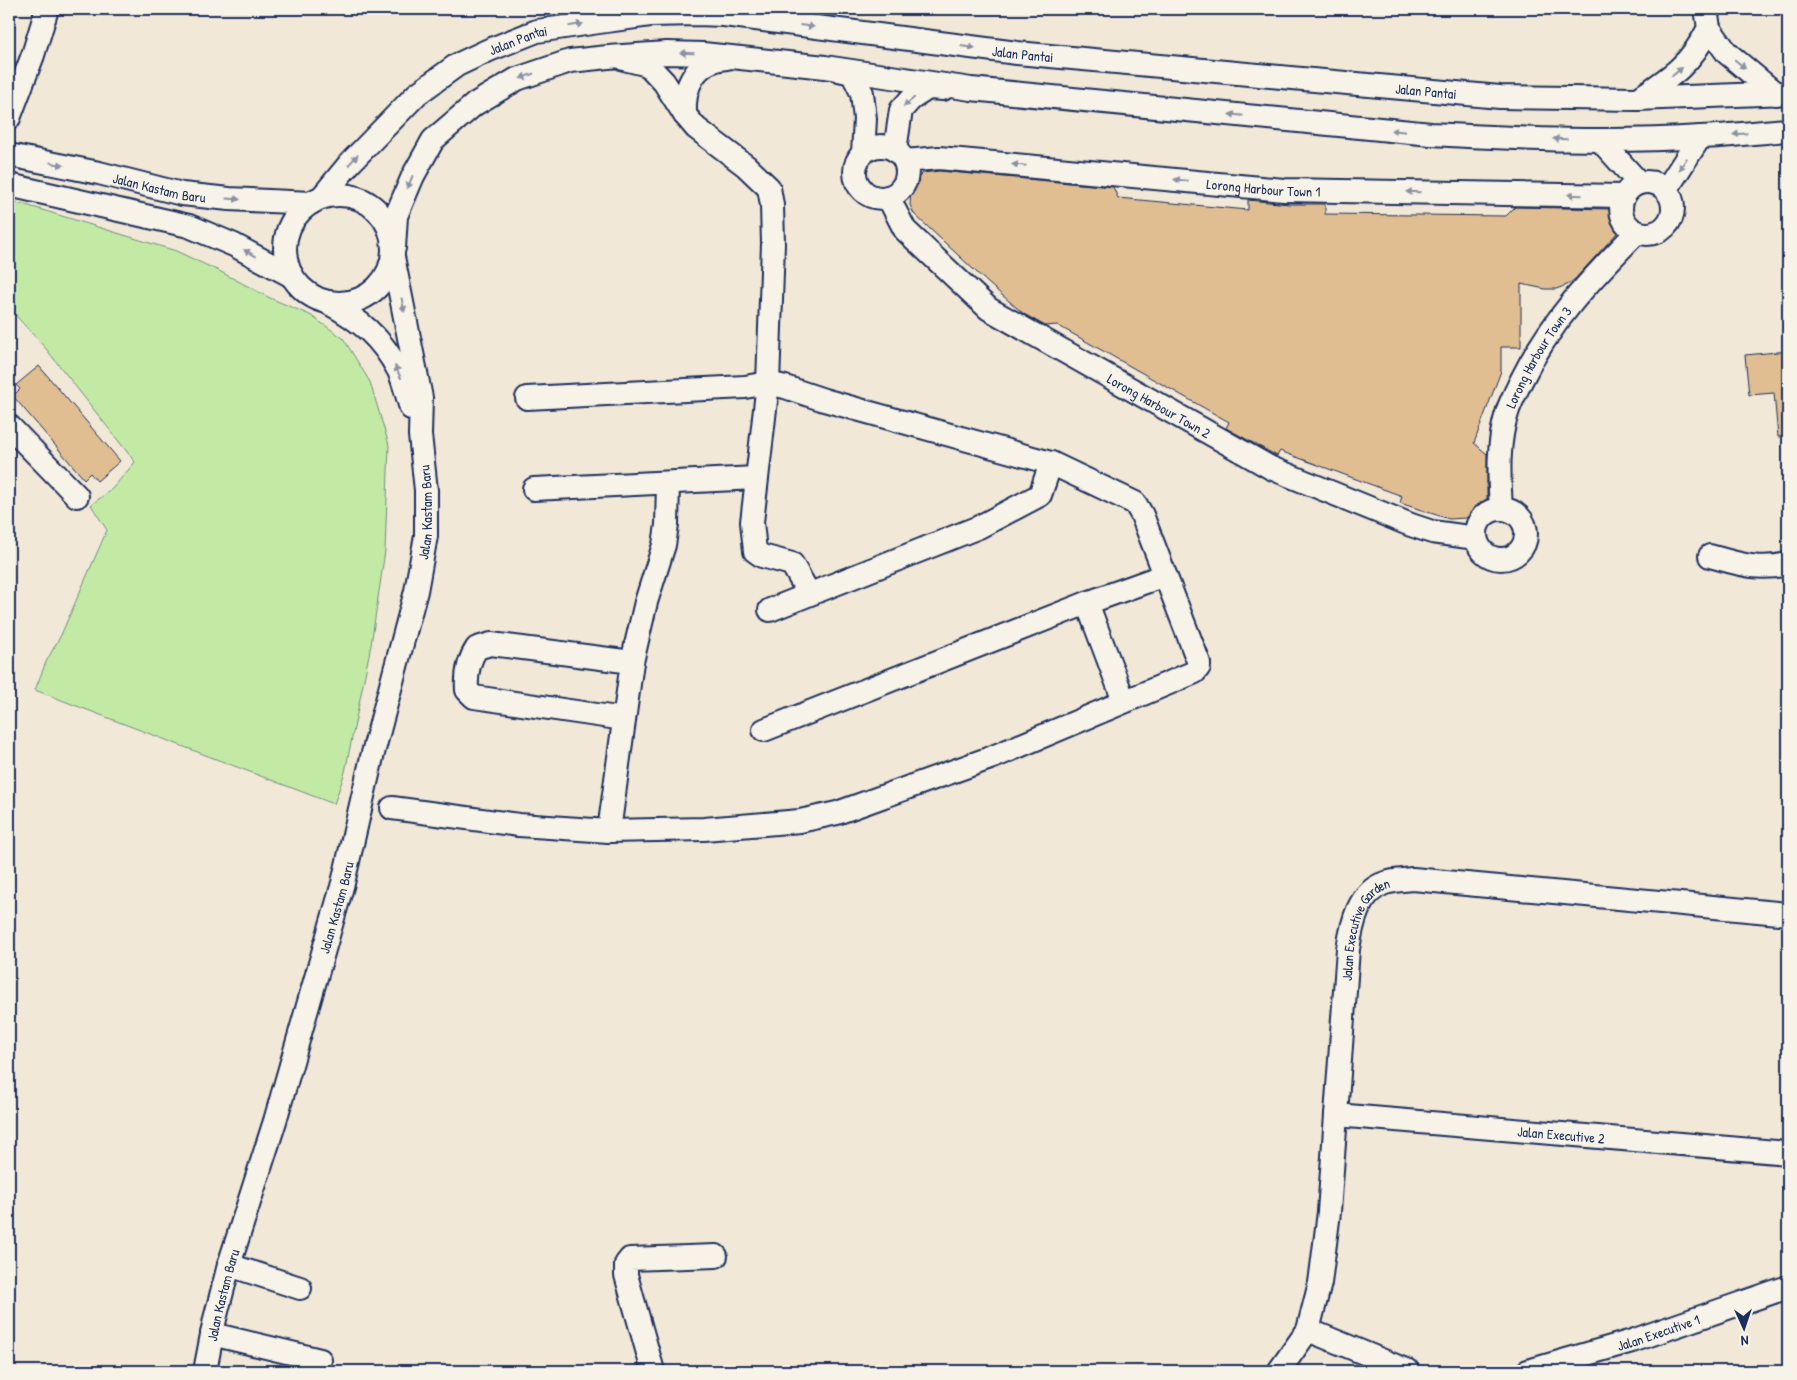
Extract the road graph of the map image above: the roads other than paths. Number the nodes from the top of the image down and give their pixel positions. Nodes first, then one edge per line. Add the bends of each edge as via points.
1 (47, 9) edge
2 (698, 11) edge
3 (1707, 19) edge
4 (608, 57) junction
5 (736, 58) junction
6 (825, 67) junction
7 (971, 89) junction
8 (1782, 93) edge
9 (1637, 100) junction
10 (10, 107) edge
11 (684, 115) junction
12 (1788, 130) edge
13 (1700, 138) junction
14 (1600, 140) junction
15 (863, 153) junction
16 (9, 155) edge
17 (900, 156) junction
18 (9, 185) edge
19 (1631, 190) junction
20 (1666, 190) junction
21 (888, 197) junction
22 (316, 200) junction
23 (1637, 232) junction
24 (394, 253) junction
25 (292, 276) junction
26 (326, 301) junction
27 (768, 382) junction
28 (527, 398) dead end
29 (9, 426) edge
30 (420, 435) junction
31 (1051, 463) junction
32 (756, 478) junction
33 (668, 483) junction
34 (534, 489) dead end
35 (77, 496) dead end
36 (1501, 509) junction
37 (1476, 538) junction
38 (1710, 556) dead end
39 (1788, 564) edge
40 (1165, 575) junction
41 (810, 594) junction
42 (1087, 603) junction
43 (770, 610) dead end
44 (632, 662) junction
45 (1124, 701) junction
46 (624, 719) junction
47 (764, 730) dead end
48 (392, 808) dead end
49 (609, 831) junction
50 (1788, 914) edge
51 (1336, 1114) junction
52 (1788, 1153) edge
53 (716, 1256) dead end
54 (229, 1265) junction
55 (1788, 1287) edge
56 (300, 1288) dead end
57 (1308, 1330) junction
58 (212, 1334) junction
59 (320, 1360) dead end
60 (205, 1371) edge
61 (653, 1371) edge
62 (1279, 1371) edge
63 (1408, 1371) edge
64 (1528, 1371) edge

1 - 10 street via 33,55
2 -> 9 street, Jalan Pantai via 1017,53 1500,97
22 -> 2 street, Jalan Pantai via 417,94 456,65 537,31
3 -> 8 street via 1727,53
9 -> 3 street via 1676,74 1690,60 1701,44
5 -> 4 street via 684,53
4 - 11 street via 648,65 664,82
4 -> 24 street via 570,61 517,79 475,104 433,140 396,216
5 - 6 street
5 - 11 street via 707,64 695,74 687,86
6 - 7 street
6 - 15 street via 852,73 862,93 865,119
14 -> 7 street via 1431,134
7 -> 17 street via 928,88 911,99 900,110
8 - 9 street, Jalan Pantai
11 - 27 street via 769,188 773,244
12 -> 13 street
13 - 14 street
13 -> 20 street
14 - 19 street
15 - 17 street via 878,146 887,147
15 - 21 street via 856,168 859,184 871,196
16 -> 22 street, Jalan Kastam Baru via 182,194 229,199
19 -> 17 street, Lorong Harbour Town 1 via 1284,190
17 - 21 street via 907,170 906,178 902,187
25 -> 18 street via 234,245 189,226
19 - 20 street via 1654,183
19 - 23 street via 1621,213 1624,221
20 - 23 street via 1673,206 1669,223 1655,233
21 - 37 street, Lorong Harbour Town 2 via 905,230 989,309 1271,468 1418,527
22 - 24 street via 339,194 371,204 391,231
22 - 25 street via 298,214 289,228 285,244 286,261
23 - 36 street, Lorong Harbour Town 3 via 1581,290 1552,326 1527,370 1508,410 1501,442
24 - 26 street via 388,274 377,289 361,299 344,303
24 -> 30 street, Jalan Kastam Baru via 421,398
25 - 26 street via 301,288
30 -> 26 street, Jalan Kastam Baru via 399,372 376,336 352,316
27 - 28 street via 746,387
27 - 31 street
27 - 32 street
29 - 35 street
30 - 54 street, Jalan Kastam Baru via 426,490 426,536 416,591 343,883 275,1121
31 - 40 street via 1135,503
31 - 41 street via 1040,495 979,527
32 - 33 street
32 - 41 street via 752,522 755,551 792,564
33 - 34 street
33 - 44 street via 668,526
36 - 37 street via 1482,518
36 - 37 street via 1520,517 1527,536 1524,546 1508,559 1497,559 1487,556
38 - 39 street via 1750,568
40 - 42 street
40 - 45 street via 1199,667 1195,672
41 - 43 street
42 - 45 street
42 - 47 street
44 - 46 street
44 - 46 street via 491,644 477,648 466,677 466,690 474,697
45 - 49 street via 993,757 837,813 800,821 714,828
46 - 49 street
48 - 49 street via 519,825
50 - 51 street, Jalan Executive Garden via 1413,879 1385,883 1367,894 1353,918
51 - 52 street, Jalan Executive 2
51 - 57 street, Jalan Executive Garden via 1320,1283
53 - 61 street via 630,1259 626,1264 626,1275
54 - 56 street
54 - 58 street, Jalan Kastam Baru
55 - 64 street, Jalan Executive 1 via 1632,1341
57 - 62 street, Jalan Executive Garden
57 - 63 street
58 - 59 street
58 - 60 street, Jalan Kastam Baru

